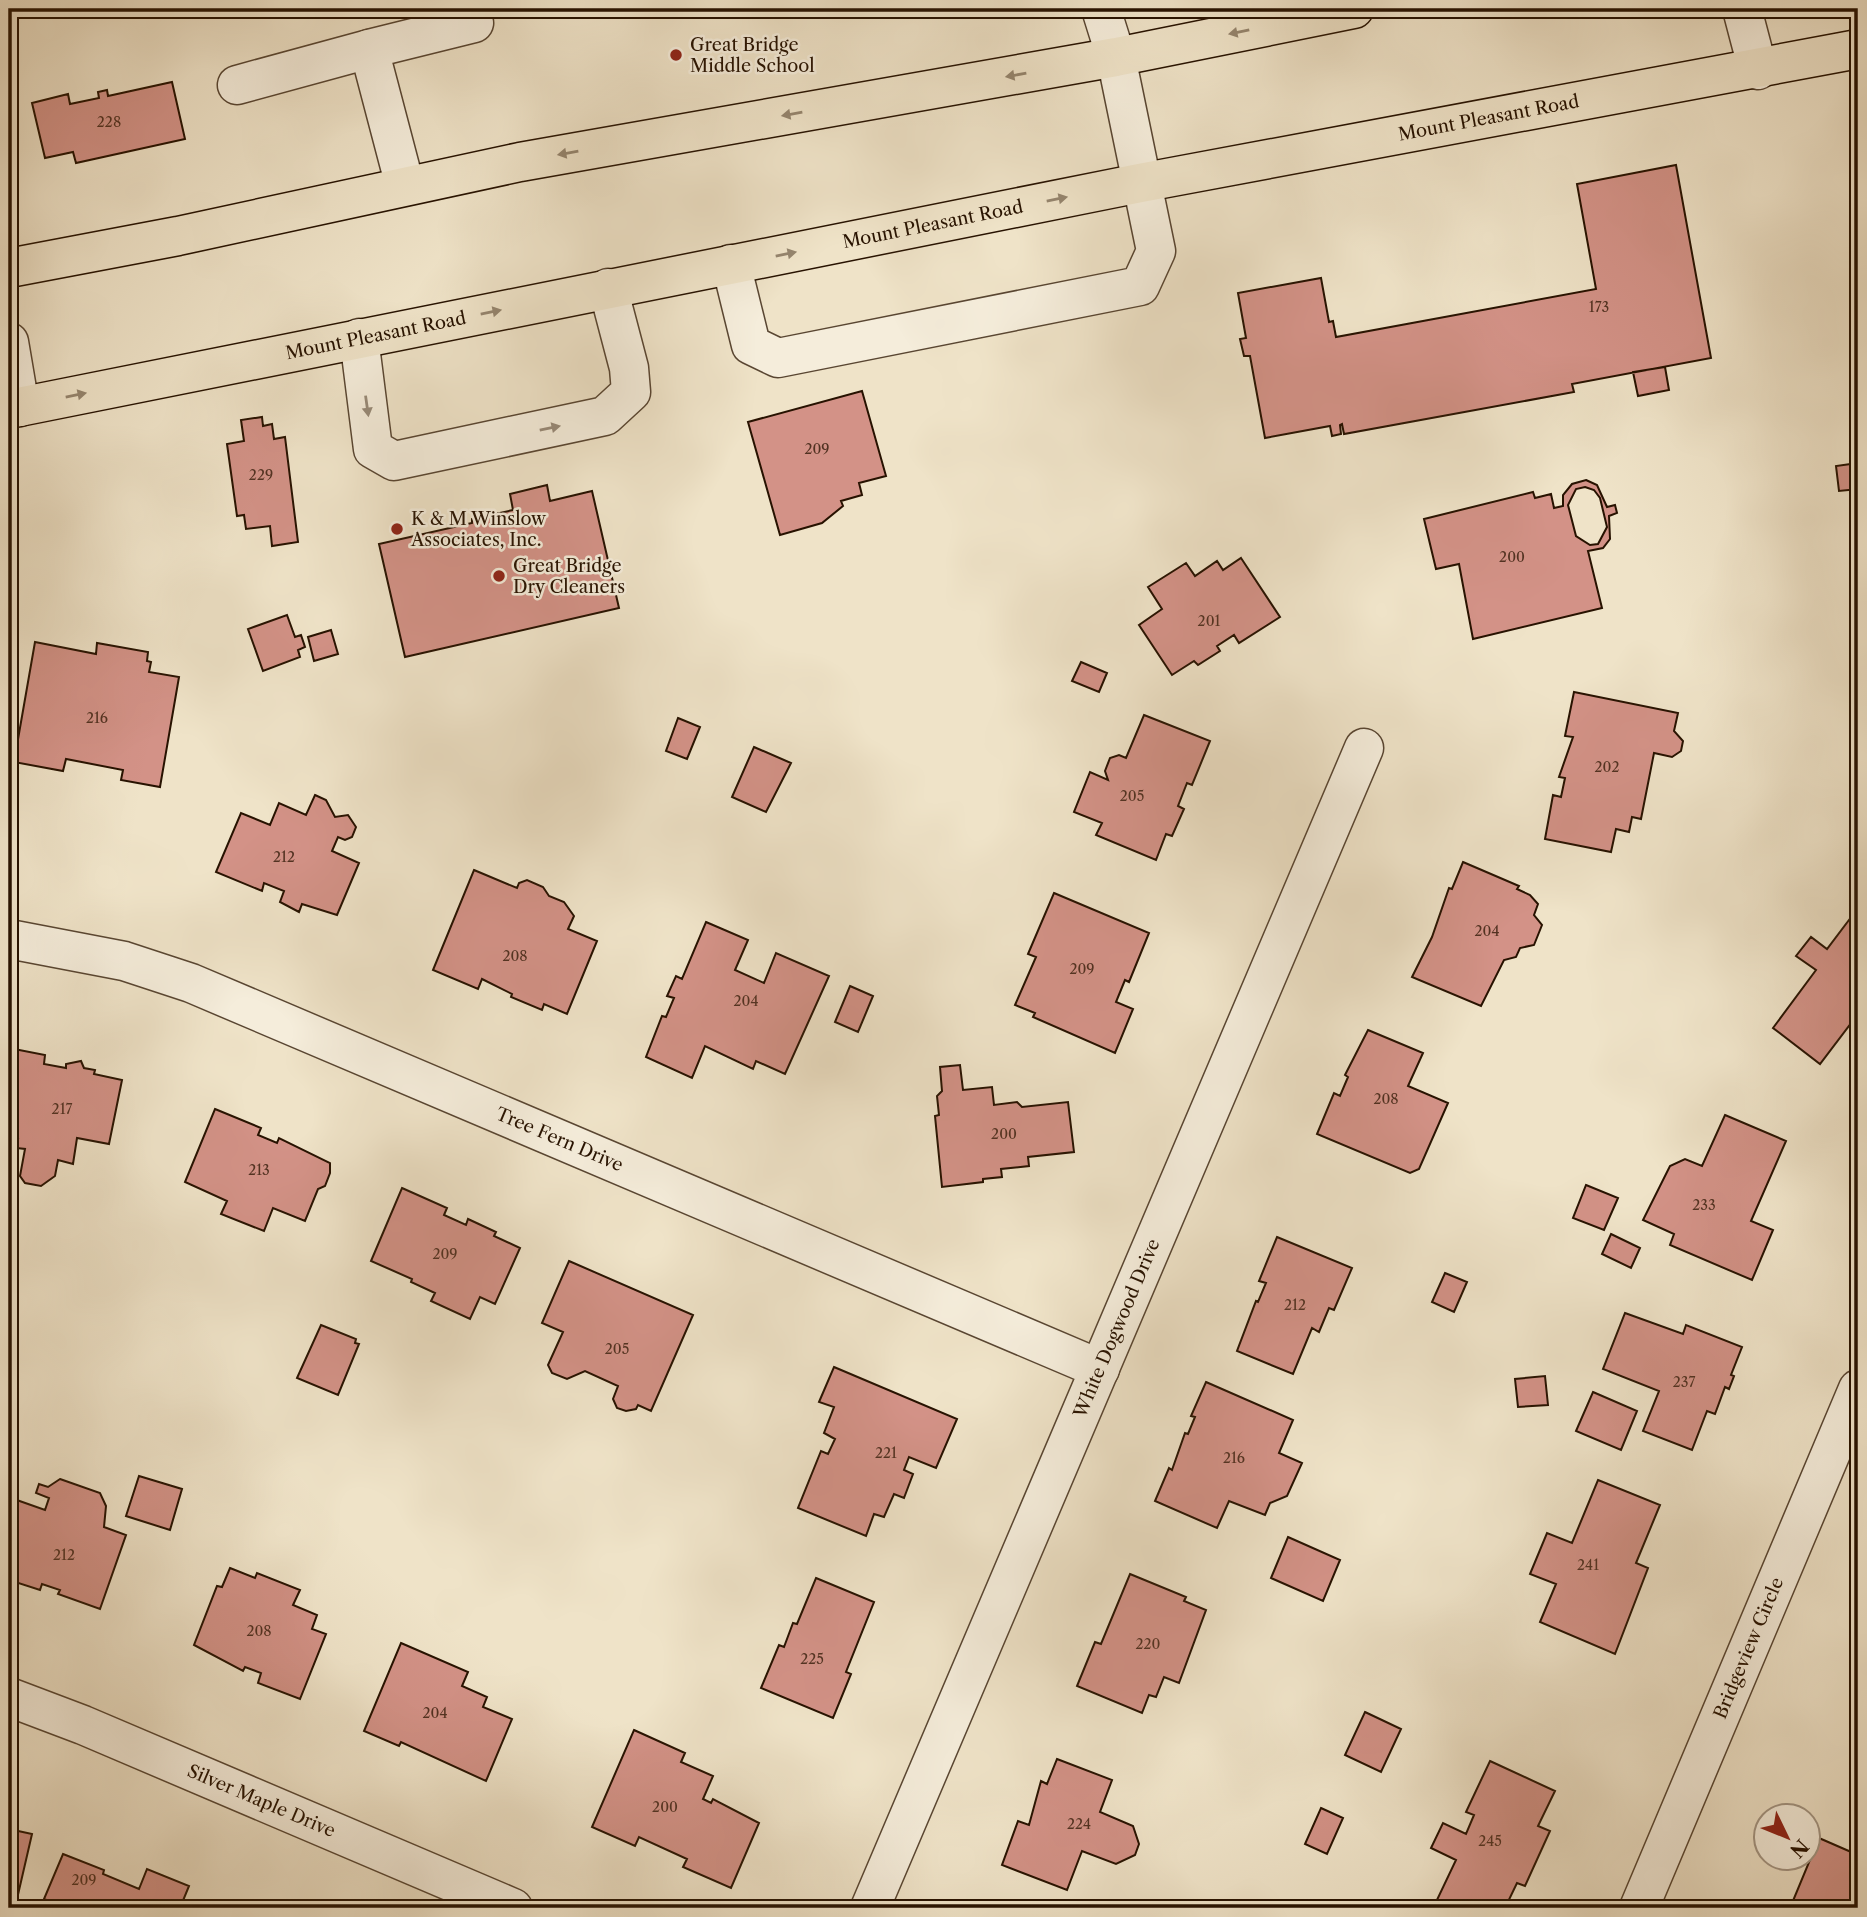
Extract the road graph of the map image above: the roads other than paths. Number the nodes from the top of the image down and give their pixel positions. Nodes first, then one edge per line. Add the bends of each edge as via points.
1 (1101, 9) edge
2 (1354, 9) edge
3 (1742, 9) edge
4 (474, 23) dead end
5 (369, 49) junction
6 (1858, 49) edge
7 (1116, 57) junction
8 (1758, 70) junction
9 (237, 85) dead end
10 (1140, 183) junction
11 (405, 187) junction
12 (731, 264) junction
13 (9, 268) edge
14 (608, 288) junction
15 (359, 338) junction
16 (9, 342) edge
17 (15, 408) edge
18 (1364, 748) dead end
19 (9, 939) edge
20 (1100, 1369) junction
21 (1858, 1389) edge
22 (9, 1697) edge
23 (513, 1908) edge
24 (870, 1908) edge
25 (1639, 1908) edge

1 - 7 street
2 -> 7 main road
3 - 8 street
4 - 5 street
5 - 9 street
5 - 11 street
6 - 8 main road, Mount Pleasant Road
7 - 10 street
7 -> 11 main road via 520,162
8 - 10 main road, Mount Pleasant Road
12 -> 10 main road, Mount Pleasant Road
10 - 12 street via 1156,250 1140,286 778,358 751,345
11 - 13 main road
12 - 14 main road, Mount Pleasant Road
15 -> 14 main road, Mount Pleasant Road
15 -> 14 street via 373,449 394,461 605,416 631,392
17 -> 15 main road, Mount Pleasant Road
16 - 17 street
18 - 20 street, White Dogwood Drive
19 - 20 street, Tree Fern Drive via 124,961 191,983
20 - 24 street, White Dogwood Drive
21 - 25 street, Bridgeview Circle
22 - 23 street, Silver Maple Drive

